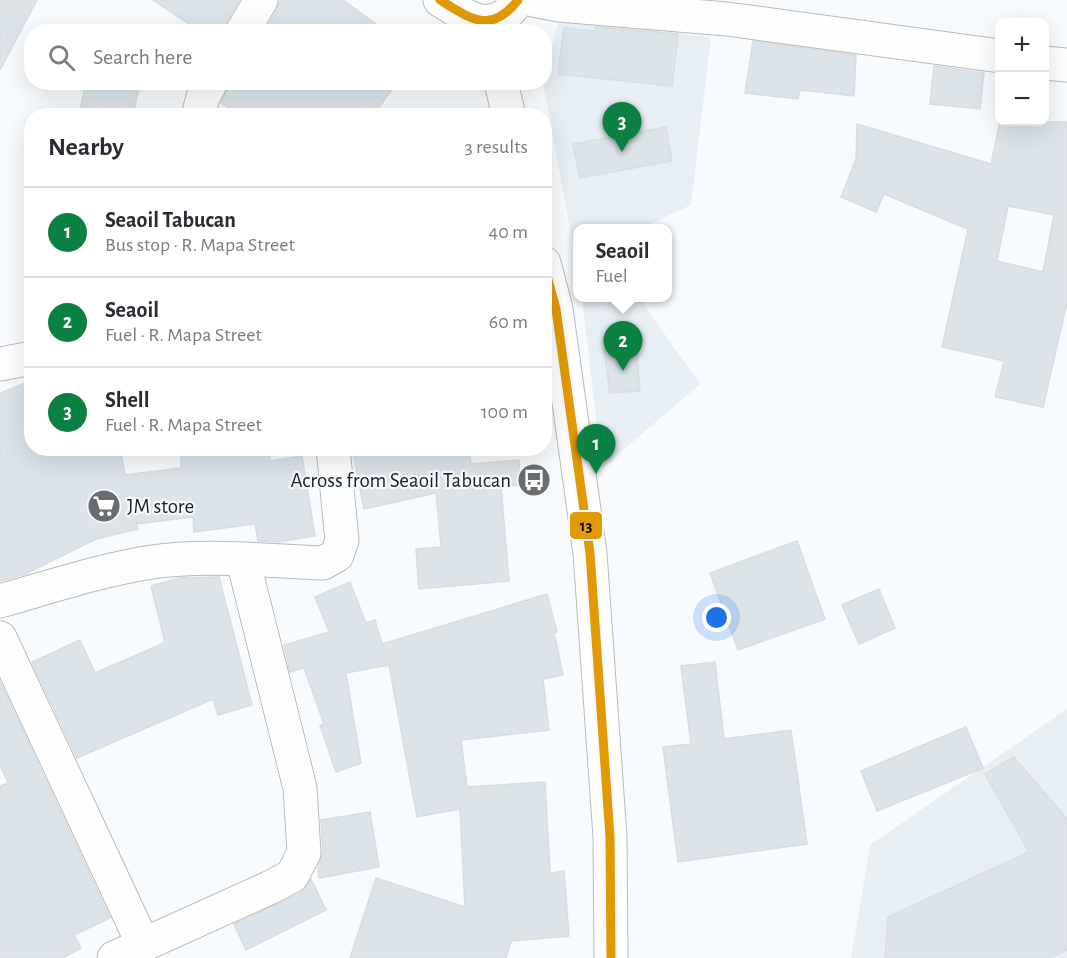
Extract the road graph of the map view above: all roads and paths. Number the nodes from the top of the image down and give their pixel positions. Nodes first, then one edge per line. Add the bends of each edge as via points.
1 (261, 0) edge
2 (440, 0) edge
3 (518, 0) edge
4 (533, 0) edge
5 (247, 24) edge
6 (482, 24) edge
7 (493, 24) edge
8 (995, 55) edge
9 (1049, 63) edge
10 (1067, 65) edge
11 (207, 90) edge
12 (503, 90) edge
13 (200, 108) edge
14 (507, 108) edge
15 (552, 323) edge
16 (24, 360) edge
17 (0, 364) edge
18 (334, 456) edge
19 (243, 560) junction
20 (0, 602) edge
21 (0, 638) edge
22 (143, 944) junction
23 (114, 958) edge
24 (611, 958) edge

1 - 5 street
2 - 6 street
3 - 7 street
4 - 8 street via 727,19
9 - 10 street
11 - 13 street
12 - 14 street
15 - 24 street via 590,554 610,837
16 - 17 street
18 - 19 street via 342,540 337,555 323,563
19 - 20 street via 154,562
19 - 22 street via 300,788 304,853 292,876
21 - 22 street
22 - 23 street

